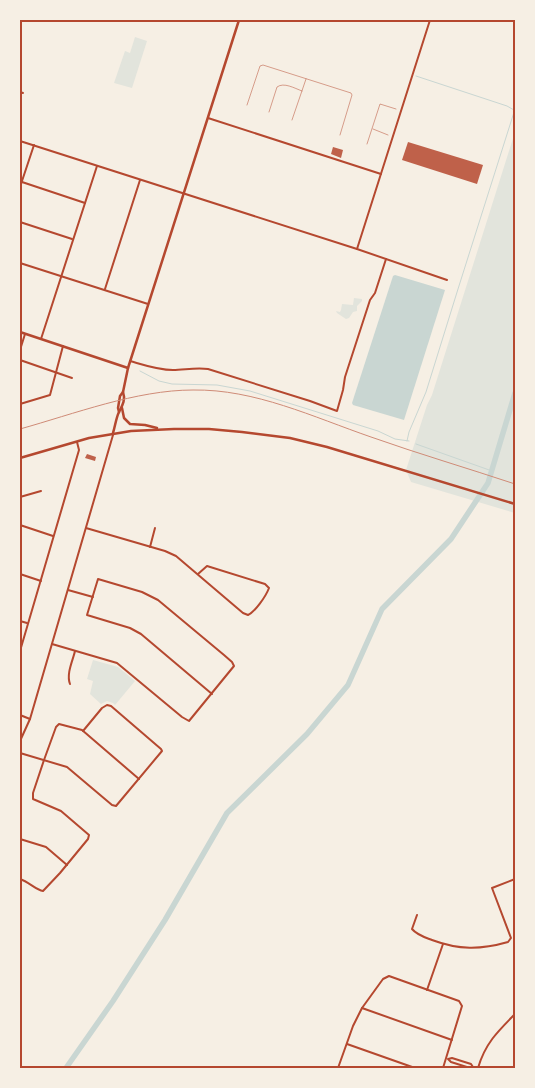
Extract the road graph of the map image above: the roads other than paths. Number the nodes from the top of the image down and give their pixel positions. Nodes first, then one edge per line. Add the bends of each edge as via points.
1 (239, 20) edge
2 (430, 20) edge
3 (306, 78) junction
4 (302, 91) junction
5 (247, 105) dead end
6 (396, 109) dead end
7 (269, 112) dead end
8 (208, 118) junction
9 (292, 120) dead end
10 (372, 129) junction
11 (340, 135) dead end
12 (388, 135) dead end
13 (20, 141) edge
14 (366, 144) dead end
15 (34, 145) junction
16 (97, 166) junction
17 (381, 174) junction
18 (140, 180) junction
19 (22, 182) junction
20 (20, 187) edge
21 (183, 194) junction
22 (85, 203) junction
23 (20, 222) edge
24 (73, 239) junction
25 (357, 249) junction
26 (386, 259) junction
27 (20, 263) edge
28 (61, 276) junction
29 (447, 280) dead end
30 (104, 290) junction
31 (148, 304) junction
32 (20, 332) edge
33 (25, 334) junction
34 (41, 339) junction
35 (63, 346) junction
36 (20, 350) edge
37 (20, 360) edge
38 (130, 361) junction
39 (128, 368) junction
40 (56, 372) junction
41 (72, 378) dead end
42 (123, 392) junction
43 (20, 404) edge
44 (122, 408) junction
45 (119, 412) junction
46 (161, 429) junction
47 (113, 434) junction
48 (78, 442) junction
49 (20, 458) edge
50 (41, 491) dead end
51 (20, 498) edge
52 (515, 504) edge
53 (20, 526) edge
54 (86, 528) junction
55 (155, 528) dead end
56 (54, 536) junction
57 (150, 547) junction
58 (20, 574) edge
59 (198, 574) junction
60 (41, 580) junction
61 (68, 590) junction
62 (92, 597) junction
63 (20, 621) edge
64 (28, 624) junction
65 (52, 644) junction
66 (20, 651) edge
67 (75, 651) junction
68 (70, 684) dead end
69 (212, 694) junction
70 (20, 716) edge
71 (30, 718) junction
72 (83, 731) junction
73 (20, 741) edge
74 (20, 754) edge
75 (44, 760) junction
76 (139, 779) junction
77 (20, 839) edge
78 (67, 865) junction
79 (20, 879) edge
80 (515, 879) edge
81 (417, 915) dead end
82 (443, 944) junction
83 (427, 990) junction
84 (362, 1008) junction
85 (515, 1014) edge
86 (452, 1040) junction
87 (347, 1044) junction
88 (447, 1058) junction
89 (338, 1068) edge
90 (415, 1068) edge
91 (443, 1068) edge
92 (477, 1068) edge

1 - 8 main road
2 - 17 street
3 - 4 lane
3 - 5 lane via 260,66
3 - 11 lane via 353,96
4 - 7 lane via 279,85
4 - 9 lane
6 - 10 lane via 380,104
8 - 17 street
8 - 21 main road
10 - 12 lane
10 - 14 lane
13 - 15 street
15 - 16 street
15 - 19 street
16 - 18 street
16 - 22 street
17 - 25 street
18 - 21 street
18 - 30 street
19 - 20 street
19 - 22 street
21 - 25 street
21 - 31 main road
22 - 24 street
23 - 24 street
24 - 28 street
25 - 26 street
26 - 29 street
26 - 38 street via 345,377 337,411 208,369 160,369
27 - 28 street
28 - 30 street
28 - 34 street
30 - 31 street
31 - 38 main road
32 - 33 main road
33 - 34 main road
33 - 36 street
34 - 35 main road
35 - 39 main road
35 - 40 street
37 - 40 street
38 - 39 main road
39 - 42 main road
40 - 41 street
40 - 43 street via 50,395
42 - 44 main road
42 - 45 main road
44 - 45 main road
44 - 46 main road via 124,418 130,424
45 - 47 main road
46 - 47 main road
46 - 52 main road via 226,431 290,438
47 - 48 main road
47 - 54 street
48 - 49 main road
48 - 56 street via 79,450
50 - 51 street
53 - 56 street
54 - 57 street
54 - 61 street
55 - 57 street
56 - 60 street
57 - 59 street via 176,556
58 - 60 street
59 - 59 street via 248,615 269,588 207,566
60 - 64 street
61 - 62 street
61 - 65 street
62 - 69 street via 87,615 141,634
62 - 69 street via 98,579 158,600 232,662 234,666
63 - 64 street
64 - 66 street
65 - 67 street
65 - 71 street
67 - 68 street via 68,675
67 - 69 street via 117,664 189,721
70 - 71 street
71 - 73 street
72 - 75 street via 59,724
72 - 76 street
72 - 76 street via 106,705 161,749
74 - 75 street
75 - 76 street via 66,767 116,806
75 - 78 street via 33,799 61,811 90,835
77 - 78 street via 46,847
78 - 79 street via 43,891
80 - 82 street via 492,888 511,938 508,942 481,948
81 - 82 street via 412,929 416,934
82 - 83 street
83 - 84 street via 389,976 383,979
83 - 86 street via 458,1001 462,1006
84 - 86 street
84 - 87 street
85 - 92 street via 490,1040
86 - 88 street
87 - 89 street
87 - 90 street
88 - 91 street
88 - 92 street

